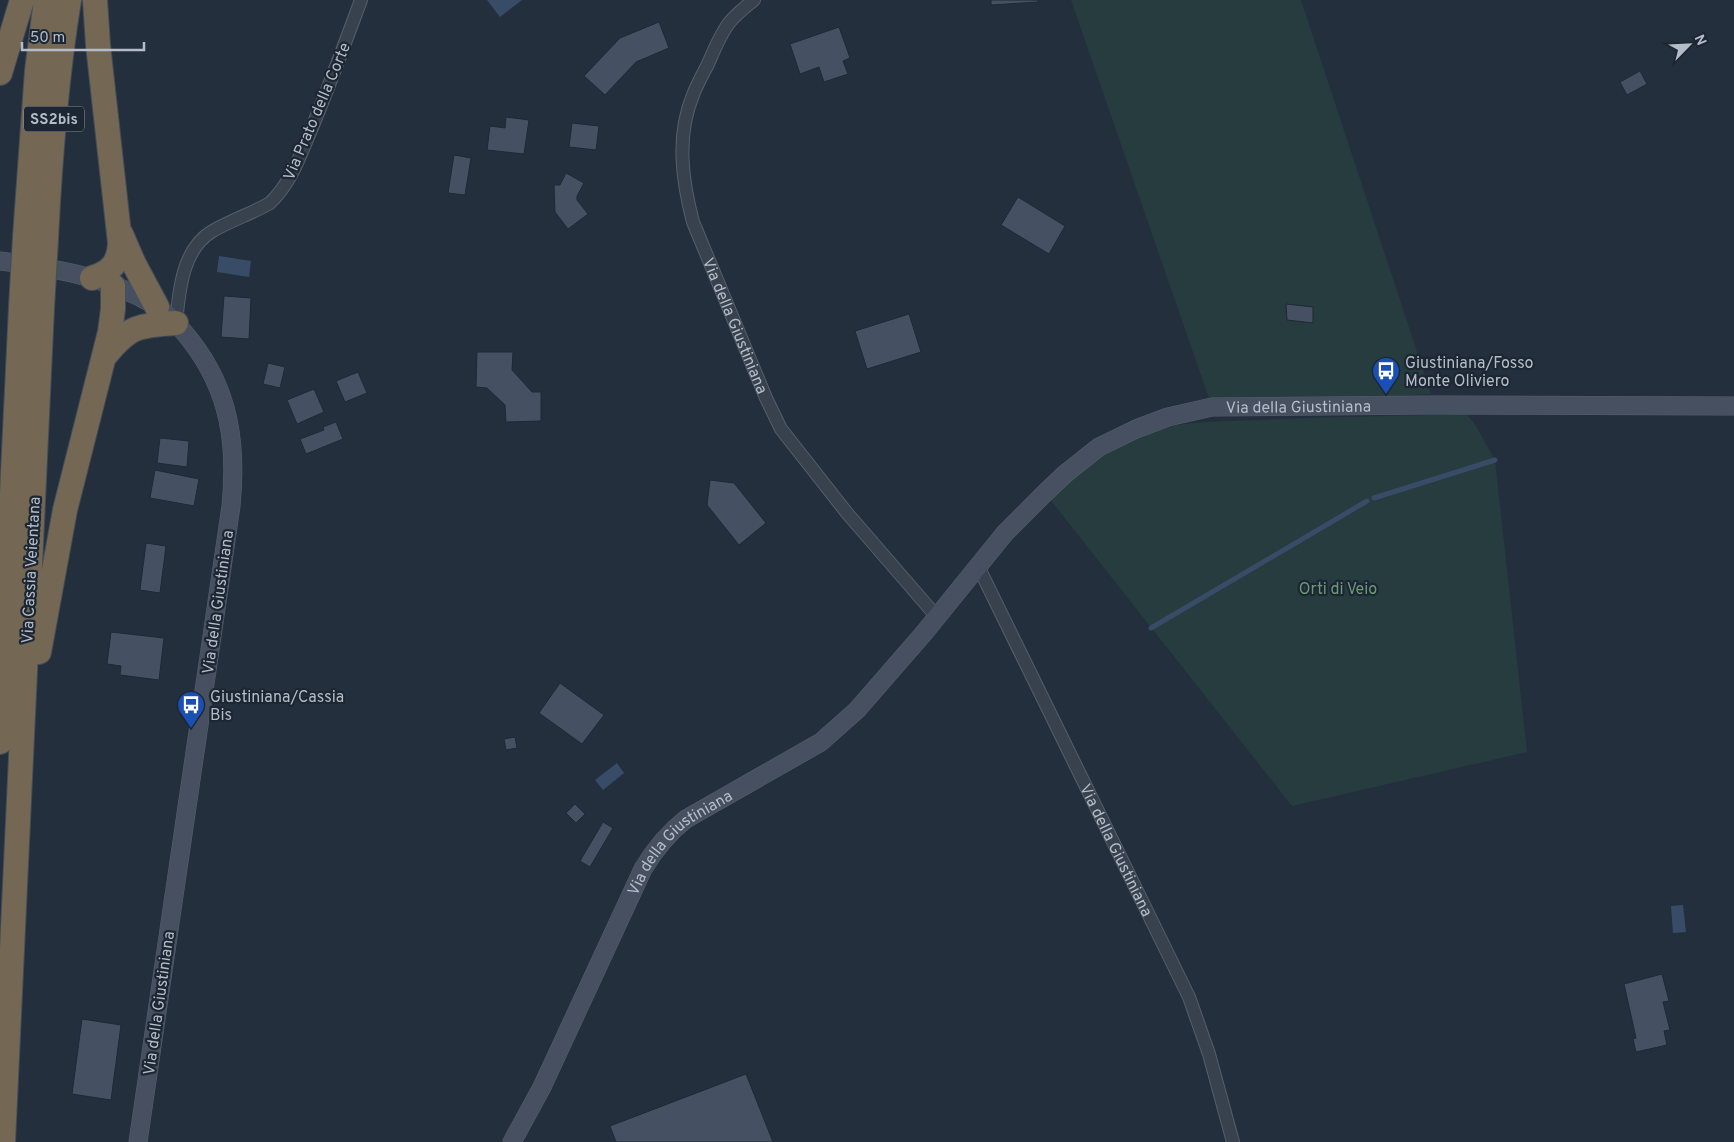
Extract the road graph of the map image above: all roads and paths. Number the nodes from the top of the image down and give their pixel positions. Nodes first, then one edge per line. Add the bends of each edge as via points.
1 (22, 0) edge
2 (46, 0) edge
3 (69, 0) edge
4 (95, 0) edge
5 (360, 0) edge
6 (754, 0) edge
7 (0, 72) edge
8 (120, 232) junction
9 (35, 238) junction
10 (0, 261) edge
11 (103, 282) junction
12 (156, 307) junction
13 (32, 308) junction
14 (176, 323) junction
15 (105, 356) junction
16 (1734, 406) edge
17 (978, 566) junction
18 (937, 617) junction
19 (1, 697) edge
20 (22, 727) junction
21 (0, 742) edge
22 (3, 1142) edge
23 (138, 1142) edge
24 (512, 1142) edge
25 (1233, 1142) edge

1 - 7 highway
2 - 9 highway, Via Cassia Veientana / SS2bis via 37,71
3 - 9 highway, Via Cassia Veientana / SS2bis via 50,162
4 - 8 highway
5 - 14 street, Via Prato della Corte via 324,100 290,178 270,203 210,232 199,241 188,260
6 - 18 street, Via della Giustiniana via 726,28 685,118 682,169 693,222 781,429
8 - 11 highway via 116,262 106,272
8 - 12 highway
9 - 13 highway, Via Cassia Veientana / SS2bis, bridge
10 - 11 street, Via della Giustiniana
11 - 12 street, Via della Giustiniana
11 - 15 highway via 111,324
12 - 14 street, Via della Giustiniana
13 - 19 highway, Via Cassia Veientana / SS2bis
13 - 20 highway, Via Cassia Veientana / SS2bis
14 - 15 highway via 144,326 130,331
14 - 23 street, Via della Giustiniana via 201,355 222,398 232,438 233,477
15 - 20 highway via 65,510
16 - 17 street, Via della Giustiniana via 1212,407 1168,417 1099,447 1065,474
17 - 18 street, Via della Giustiniana
17 - 25 street, Via della Giustiniana via 1189,997 1209,1054
18 - 24 street, Via della Giustiniana via 857,710 821,742 686,819 661,842 643,869 542,1087
19 - 21 highway, Via Cassia Veientana / SS2bis
20 - 22 highway, Via Cassia Veientana / SS2bis

